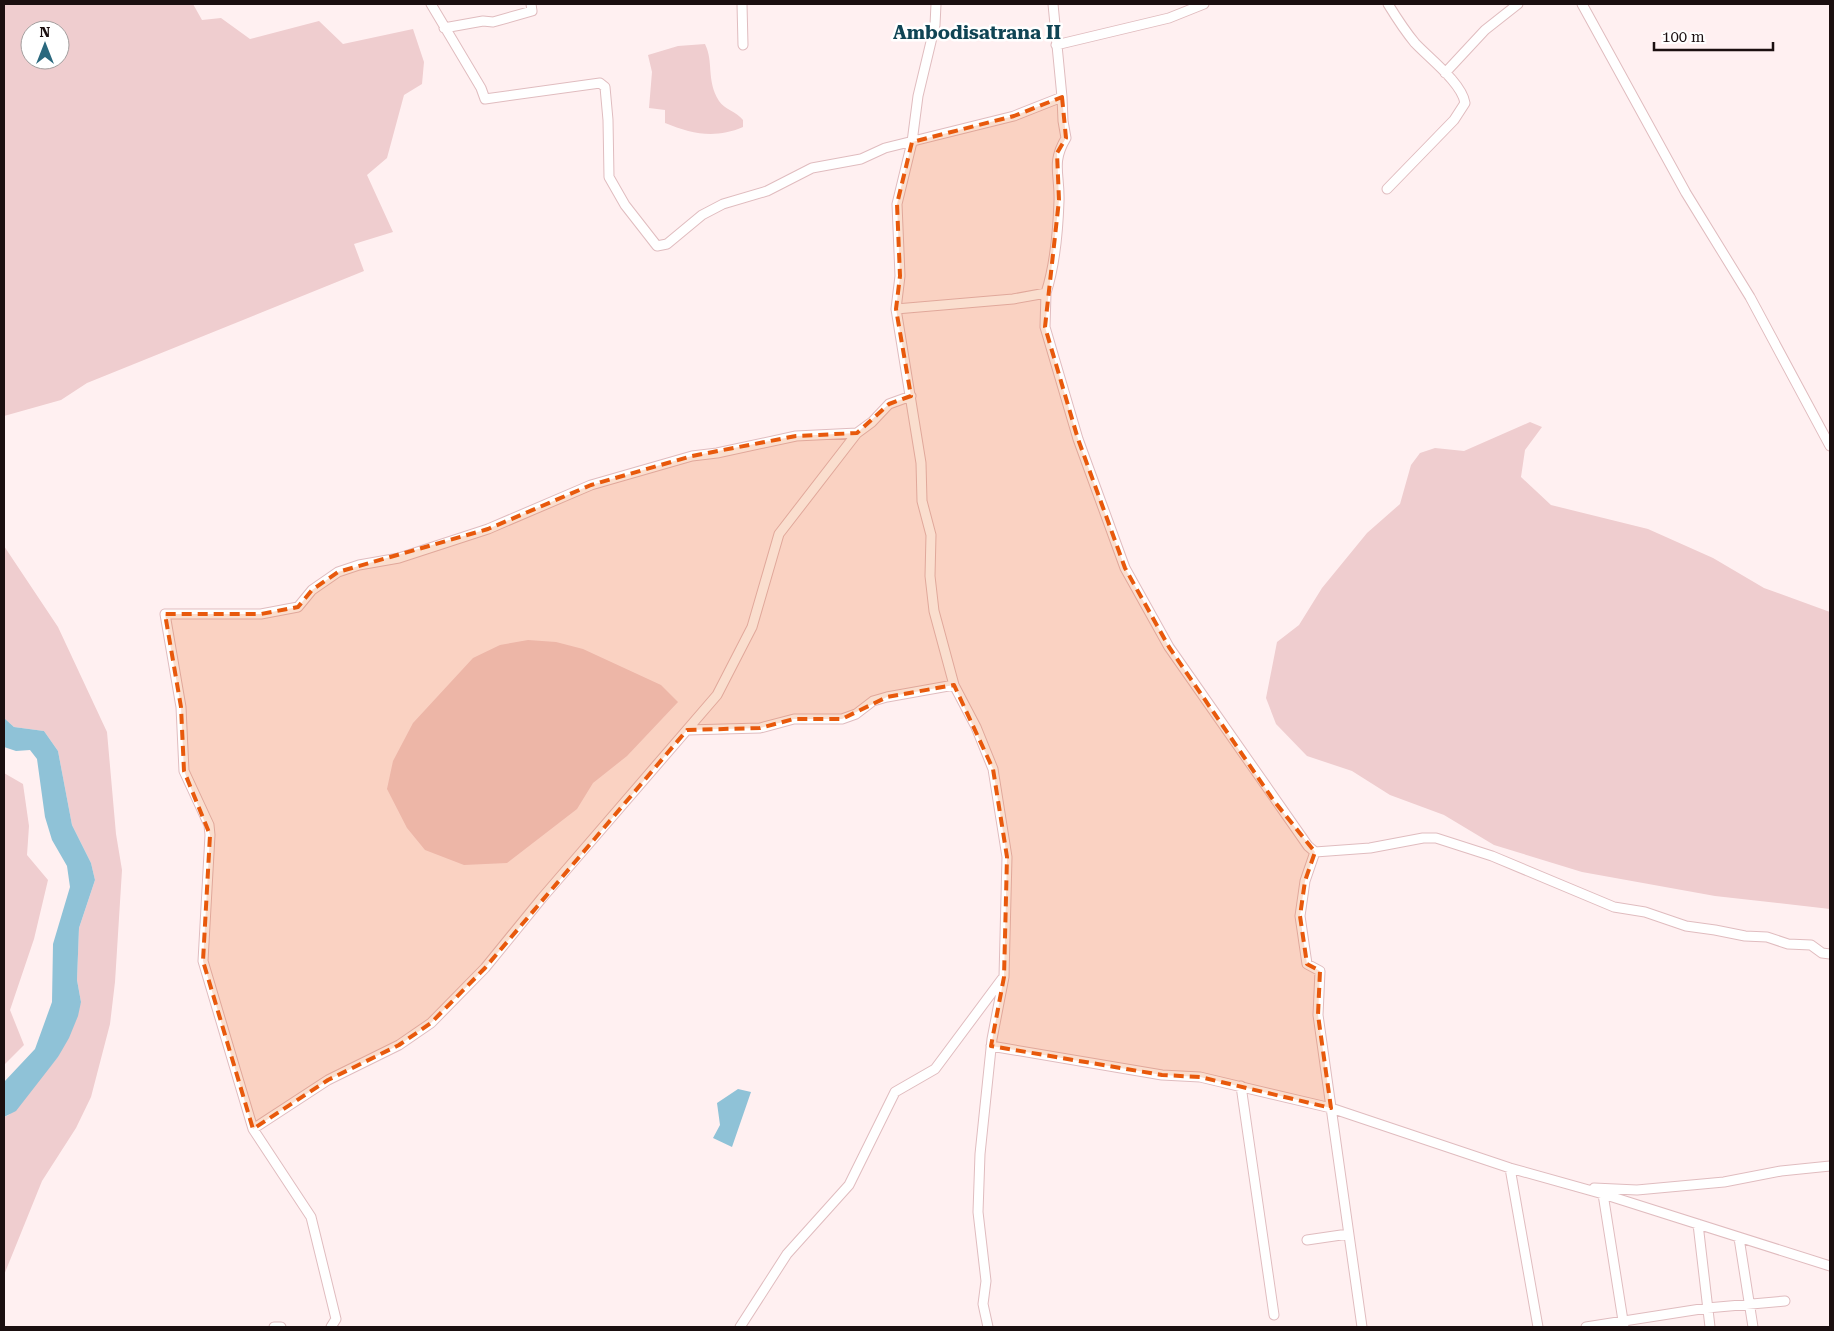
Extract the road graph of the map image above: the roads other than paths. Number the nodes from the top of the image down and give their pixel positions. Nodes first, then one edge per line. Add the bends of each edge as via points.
1 (431, 4) edge
2 (531, 4) edge
3 (742, 4) edge
4 (936, 4) edge
5 (1053, 4) edge
6 (1204, 4) edge
7 (1388, 4) edge
8 (1518, 4) edge
9 (1582, 4) edge
10 (444, 28) junction
11 (743, 44) dead end
12 (1056, 45) junction
13 (1445, 73) junction
14 (1062, 97) junction
15 (912, 142) junction
16 (1386, 189) dead end
17 (1046, 293) junction
18 (896, 309) junction
19 (910, 396) junction
20 (857, 433) junction
21 (1830, 446) edge
22 (954, 685) junction
23 (687, 730) junction
24 (1315, 852) junction
25 (1830, 954) edge
26 (1004, 977) junction
27 (991, 1046) junction
28 (1240, 1086) junction
29 (1331, 1108) junction
30 (253, 1129) junction
31 (1830, 1166) edge
32 (1510, 1168) junction
33 (1576, 1186) junction
34 (1603, 1194) junction
35 (1698, 1224) junction
36 (1348, 1234) junction
37 (1739, 1238) junction
38 (1307, 1240) dead end
39 (1830, 1266) edge
40 (1784, 1301) dead end
41 (1749, 1304) junction
42 (1707, 1308) junction
43 (1274, 1315) dead end
44 (1624, 1323) edge
45 (274, 1327) edge
46 (281, 1327) edge
47 (331, 1327) edge
48 (740, 1327) edge
49 (988, 1327) edge
50 (1362, 1327) edge
51 (1538, 1327) edge
52 (1586, 1327) edge
53 (1710, 1327) edge
54 (1753, 1327) edge

1 - 10 street
2 - 10 street via 532,11 493,22
3 - 11 street
4 - 15 street via 935,25 918,96
5 - 12 street
6 - 12 street via 1169,18
7 - 13 street via 1414,41
8 - 13 street via 1484,30
9 - 21 street via 1686,193 1750,297
10 - 15 street via 481,88 484,99 600,83 605,87 609,177 625,205 657,246 667,244 702,214 723,204 767,191 812,168 860,159 885,148
12 - 14 street
13 - 16 street via 1464,95 1462,111
14 - 15 street via 1014,116
14 - 17 street via 1066,138 1057,153 1060,200
15 - 18 street via 898,204 900,276
17 - 18 street
17 - 24 street via 1045,326 1078,439 1125,568 1169,647 1274,801
18 - 19 street
19 - 20 street via 889,404
19 - 22 street via 921,464 922,501 931,534 930,576 934,611
20 - 23 street via 779,534 752,626 717,695
20 - 30 street via 796,436 692,456 591,485 488,529 399,558 338,572 312,590 298,607 261,614 165,614 181,707 184,771 209,825 203,961
22 - 23 street via 887,697 842,719 794,719 760,728
22 - 26 street via 993,769 1007,857
23 - 30 street via 485,968 432,1023 398,1045 328,1080
24 - 25 street via 1436,838 1492,856 1614,907 1645,912 1686,926 1811,945 1822,953
24 - 29 street via 1305,881 1300,916 1307,964 1320,971 1318,1015
26 - 27 street
26 - 48 street via 935,1069 895,1092 849,1185 787,1254
27 - 28 street via 1162,1075 1200,1077
27 - 49 street via 980,1154 978,1212 986,1281 983,1304
28 - 29 street
28 - 43 street
29 - 32 street
29 - 36 street
30 - 47 street via 311,1217 336,1319
31 - 33 street via 1724,1182 1637,1190
32 - 33 street
32 - 51 street
33 - 34 street
34 - 35 street
34 - 44 street
35 - 37 street
35 - 42 street
36 - 38 street
36 - 50 street
37 - 39 street
37 - 41 street
40 - 41 street
41 - 42 street
41 - 54 street
42 - 44 street
42 - 53 street
44 - 52 street
45 - 46 street

